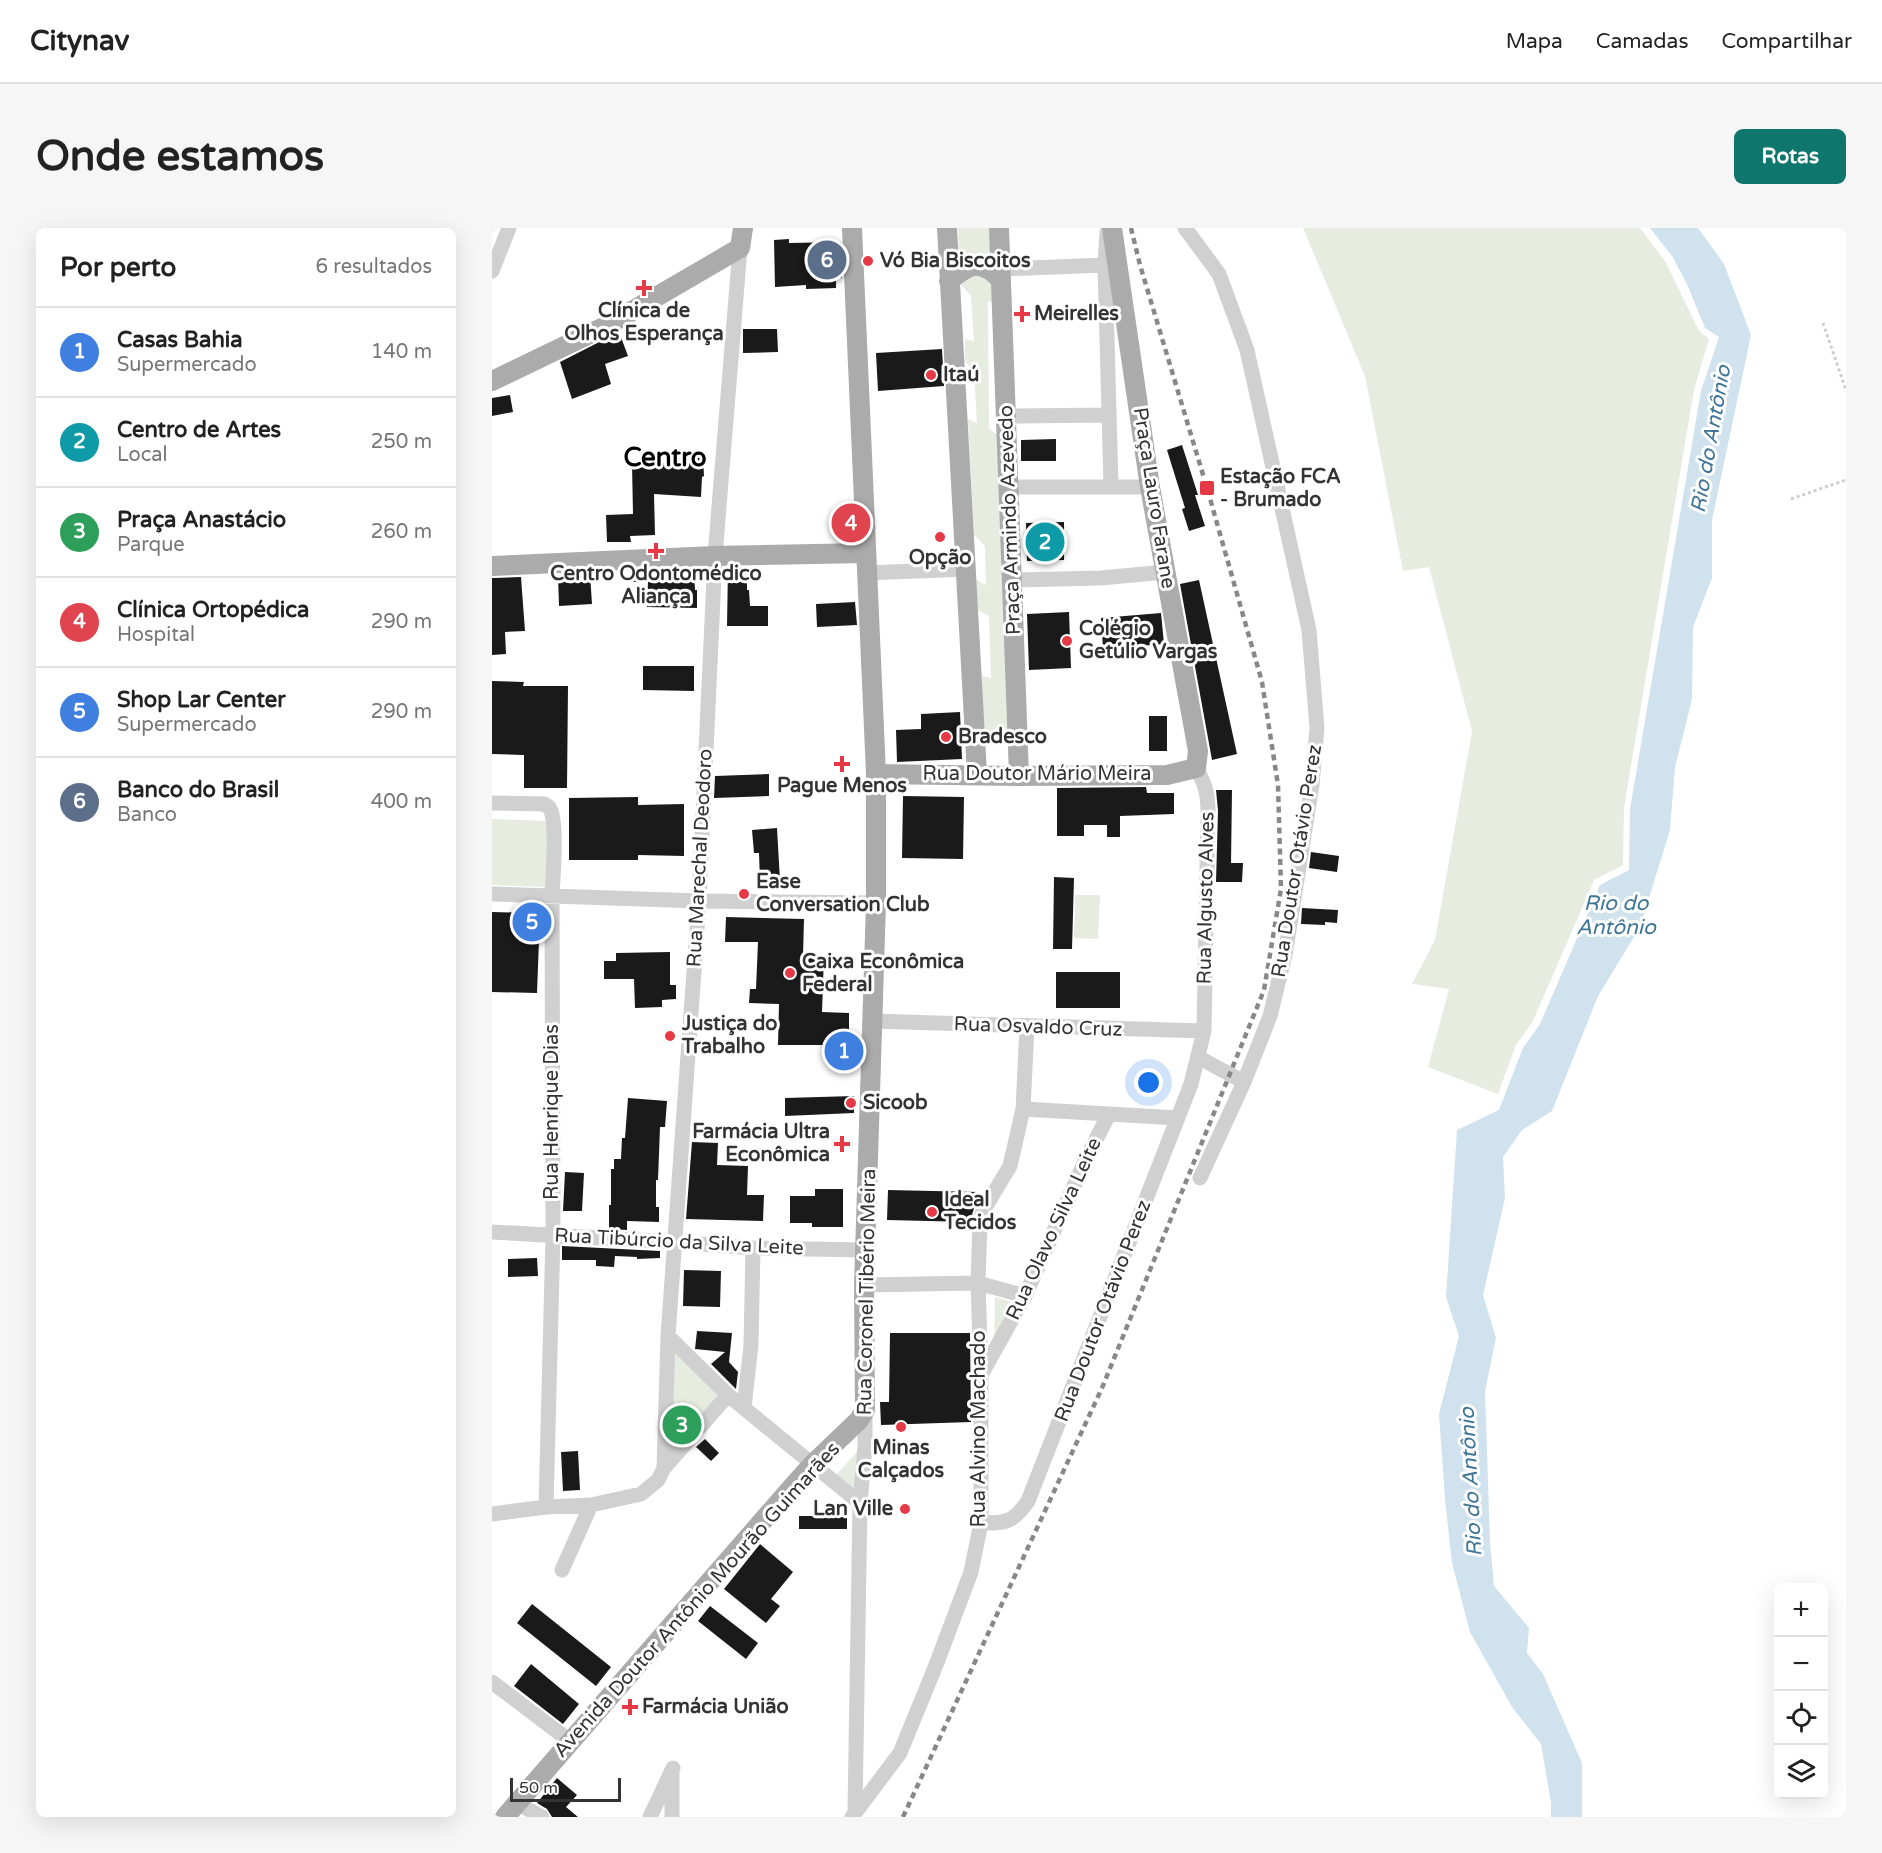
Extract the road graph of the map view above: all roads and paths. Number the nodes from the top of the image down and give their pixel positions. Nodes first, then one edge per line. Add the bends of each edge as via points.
1 (509, 228) edge
2 (743, 228) edge
3 (852, 228) edge
4 (947, 228) edge
5 (999, 228) edge
6 (1110, 228) edge
7 (1185, 228) edge
8 (740, 248) junction
9 (1105, 265) junction
10 (492, 271) edge
11 (1001, 274) junction
12 (949, 281) junction
13 (1823, 323) dead end
14 (492, 381) edge
15 (1846, 390) edge
16 (1109, 415) junction
17 (1006, 416) junction
18 (1846, 480) edge
19 (1111, 486) junction
20 (1009, 487) junction
21 (1150, 487) junction
22 (1791, 499) dead end
23 (716, 556) junction
24 (866, 563) junction
25 (492, 566) edge
26 (967, 569) junction
27 (1165, 572) junction
28 (1012, 580) junction
29 (1196, 768) junction
30 (876, 774) junction
31 (977, 774) junction
32 (1019, 776) junction
33 (492, 803) edge
34 (492, 894) edge
35 (552, 896) junction
36 (699, 901) junction
37 (876, 903) junction
38 (872, 1021) junction
39 (1027, 1027) junction
40 (1204, 1032) junction
41 (1198, 1057) junction
42 (1244, 1082) junction
43 (1023, 1109) junction
44 (1109, 1114) junction
45 (1178, 1118) junction
46 (1200, 1178) dead end
47 (492, 1232) edge
48 (553, 1235) junction
49 (674, 1242) junction
50 (753, 1248) junction
51 (866, 1250) junction
52 (978, 1283) junction
53 (864, 1285) junction
54 (1025, 1296) junction
55 (668, 1336) junction
56 (981, 1374) junction
57 (728, 1395) junction
58 (744, 1408) junction
59 (865, 1410) junction
60 (813, 1464) junction
61 (664, 1468) junction
62 (860, 1503) junction
63 (591, 1505) junction
64 (546, 1507) junction
65 (492, 1514) edge
66 (981, 1523) junction
67 (562, 1570) dead end
68 (492, 1682) edge
69 (571, 1742) junction
70 (511, 1810) edge
71 (853, 1814) edge
72 (543, 1817) edge
73 (650, 1817) edge
74 (672, 1817) edge

1 - 10 street
2 - 8 main road
3 - 24 main road, Rua Coronel Tibério Meira
4 - 12 main road
5 - 11 main road, Praça Armindo Azevedo
6 - 9 street, Praça Lauro Farane
6 - 21 main road, Praça Lauro Farane
7 - 42 street, Rua Doutor Otávio Perez via 1219,274 1247,350 1310,630 1317,728 1285,956 1270,1016
8 - 14 main road via 608,325
8 - 23 street, Rua Marechal Deodoro
9 - 11 street
9 - 16 street, Praça Lauro Farane
11 - 12 main road via 976,264 967,266
11 - 17 main road, Praça Armindo Azevedo
12 - 26 main road
13 - 15 path
16 - 17 street
16 - 19 street, Praça Lauro Farane
17 - 20 main road, Praça Armindo Azevedo
18 - 22 path
19 - 20 street
19 - 21 street
20 - 28 main road, Praça Armindo Azevedo
21 - 27 main road, Praça Lauro Farane
23 - 24 main road
23 - 25 main road
23 - 36 street, Rua Marechal Deodoro
24 - 26 street
24 - 30 main road, Rua Coronel Tibério Meira
26 - 31 main road
27 - 28 street
27 - 29 main road, Praça Lauro Farane via 1198,751
28 - 32 main road, Praça Armindo Azevedo
29 - 32 main road, Rua Doutor Mário Meira via 1167,774
29 - 40 street, Rua Algusto Alves via 1208,795
30 - 31 main road, Rua Doutor Mário Meira
30 - 37 main road, Rua Coronel Tibério Meira
31 - 32 main road, Rua Doutor Mário Meira
33 - 35 street, Rua Henrique Dias via 549,807 554,843
34 - 35 street
35 - 36 street
35 - 48 street, Rua Henrique Dias
36 - 37 street
36 - 49 street, Rua Marechal Deodoro
37 - 38 main road, Rua Coronel Tibério Meira
38 - 39 street, Rua Osvaldo Cruz
38 - 51 main road, Rua Coronel Tibério Meira
39 - 40 street, Rua Osvaldo Cruz
39 - 43 street, Rua Alvino Machado
40 - 41 street, Rua Doutor Otávio Perez
41 - 42 street
41 - 45 street, Rua Doutor Otávio Perez
42 - 46 street, Rua Doutor Otávio Perez
43 - 44 street
43 - 52 street, Rua Alvino Machado via 1010,1166 980,1221
44 - 45 street
44 - 54 street, Rua Olavo Silva Leite
45 - 66 street, Rua Doutor Otávio Perez via 1029,1501 1005,1523
47 - 48 street, Rua Tibúrcio da Silva Leite
48 - 49 street, Rua Tibúrcio da Silva Leite
48 - 64 street, Rua Henrique Dias
49 - 50 street, Rua Tibúrcio da Silva Leite
49 - 55 street, Rua Marechal Deodoro
50 - 51 street, Rua Tibúrcio da Silva Leite
50 - 58 street via 751,1345
51 - 53 main road, Rua Coronel Tibério Meira
52 - 53 street
52 - 54 street
52 - 56 street, Rua Alvino Machado
53 - 59 main road, Rua Coronel Tibério Meira
54 - 56 street, Rua Olavo Silva Leite
55 - 57 street
55 - 61 street, Rua Marechal Deodoro
56 - 66 street, Rua Alvino Machado
57 - 58 street
57 - 61 street
58 - 60 street
59 - 60 main road, Avenida Doutor Antônio Mourão Guimarães
59 - 62 street, Rua Coronel Tibério Meira
60 - 62 street
60 - 69 main road, Avenida Doutor Antônio Mourão Guimarães
61 - 63 street via 658,1480 641,1494
62 - 71 street, Rua Coronel Tibério Meira
63 - 64 street
63 - 67 street
64 - 65 street
66 - 71 street, Rua Alvino Machado via 971,1572 900,1753
68 - 69 street
69 - 70 main road, Avenida Doutor Antônio Mourão Guimarães
70 - 72 street
73 - 74 street via 672,1768

